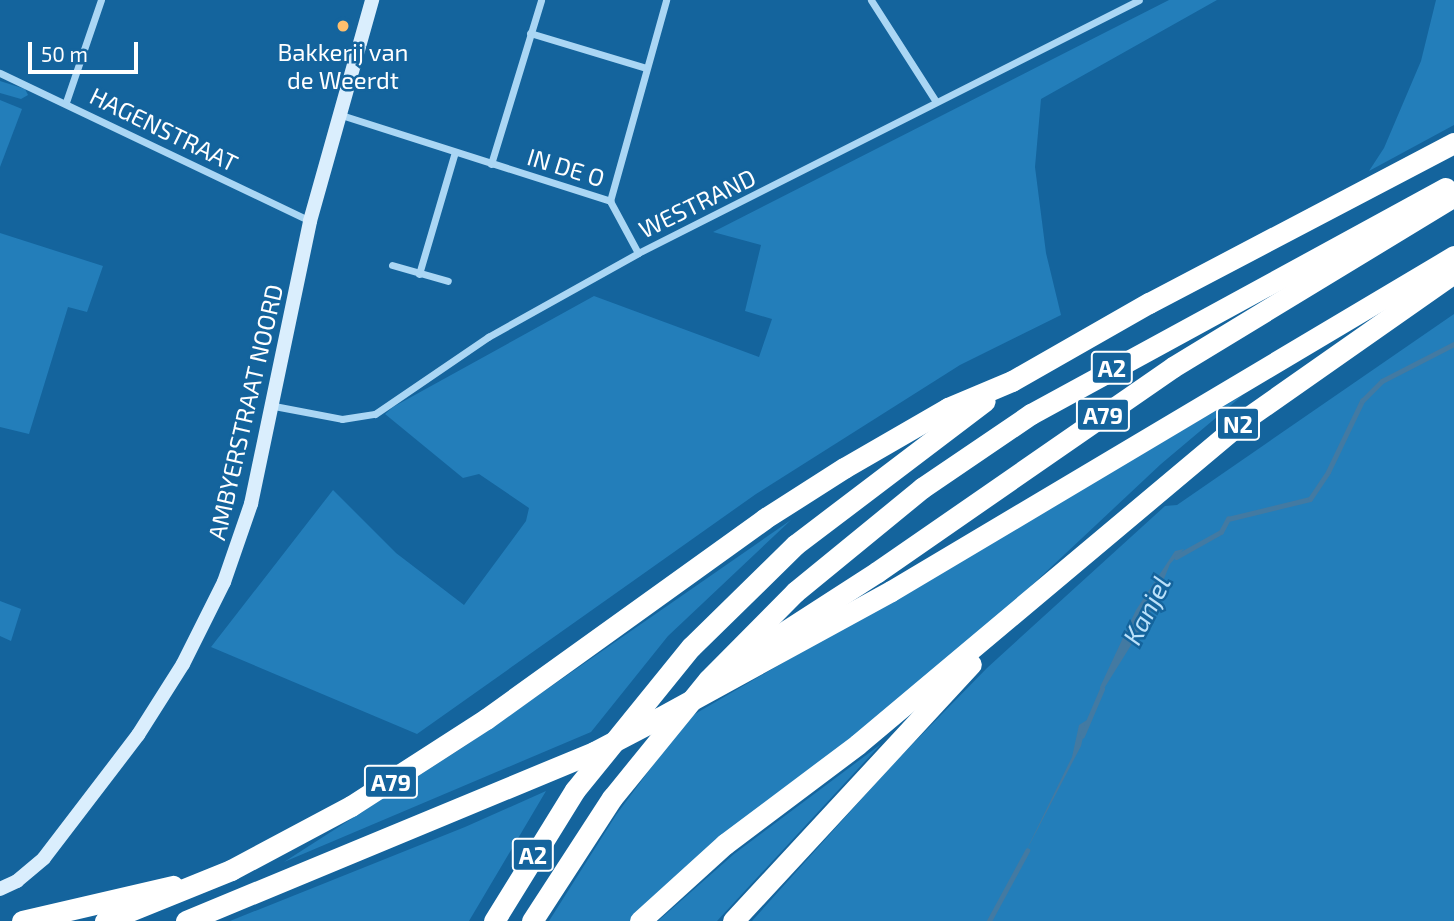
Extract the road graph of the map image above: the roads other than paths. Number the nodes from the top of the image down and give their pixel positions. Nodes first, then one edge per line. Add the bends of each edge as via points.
1 (101, 0) edge
2 (372, 0) edge
3 (541, 0) edge
4 (666, 0) edge
5 (871, 0) edge
6 (1134, 1) edge
7 (530, 33) junction
8 (646, 68) junction
9 (0, 73) edge
10 (935, 100) junction
11 (66, 102) junction
12 (337, 114) junction
13 (1454, 142) edge
14 (455, 152) junction
15 (491, 164) junction
16 (1454, 183) edge
17 (1454, 196) edge
18 (610, 201) junction
19 (310, 221) junction
20 (638, 253) junction
21 (1454, 256) edge
22 (391, 265) dead end
23 (1454, 273) edge
24 (419, 274) junction
25 (448, 281) dead end
26 (1012, 381) junction
27 (274, 406) junction
28 (1037, 594) junction
29 (559, 765) junction
30 (203, 882) junction
31 (0, 889) edge
32 (22, 921) edge
33 (105, 921) edge
34 (186, 921) edge
35 (494, 921) edge
36 (532, 921) edge
37 (640, 921) edge
38 (733, 921) edge

1 - 11 street
2 - 12 street, AMBYERSTRAAT NOORD
3 - 7 street
4 - 8 street
5 - 10 street
6 - 10 street, WESTRAND
7 - 8 street
7 - 15 street
8 - 18 street
9 - 11 street, HAGENSTRAAT
10 - 20 street, WESTRAND
11 - 19 street, HAGENSTRAAT
12 - 14 street, IN DE O
12 - 19 street, AMBYERSTRAAT NOORD
13 - 26 highway, A2
14 - 15 street, IN DE O
14 - 24 street
15 - 18 street, IN DE O
16 - 36 highway, A2, bridge via 1031,414 922,488 795,592 708,680 612,798
17 - 29 highway, A79 via 1173,367 824,608 664,707
18 - 20 street, IN DE O
19 - 27 street, AMBYERSTRAAT NOORD
20 - 27 street, WESTRAND via 488,337 370,416 342,419
21 - 29 highway, A79 via 822,631 649,724
22 - 24 street
23 - 28 highway, N2 via 1244,419
24 - 25 street
26 - 30 highway, A79 via 948,408 844,468 383,787
26 - 35 highway, A2, bridge via 795,545 691,647 575,790
27 - 31 street, AMBYERSTRAAT NOORD via 238,545 183,664 138,735 62,838 29,872
28 - 37 highway, N2 via 858,744 725,844
28 - 38 highway, N2
29 - 34 highway, A79
30 - 32 highway, A79 via 145,890
30 - 33 highway, A79

